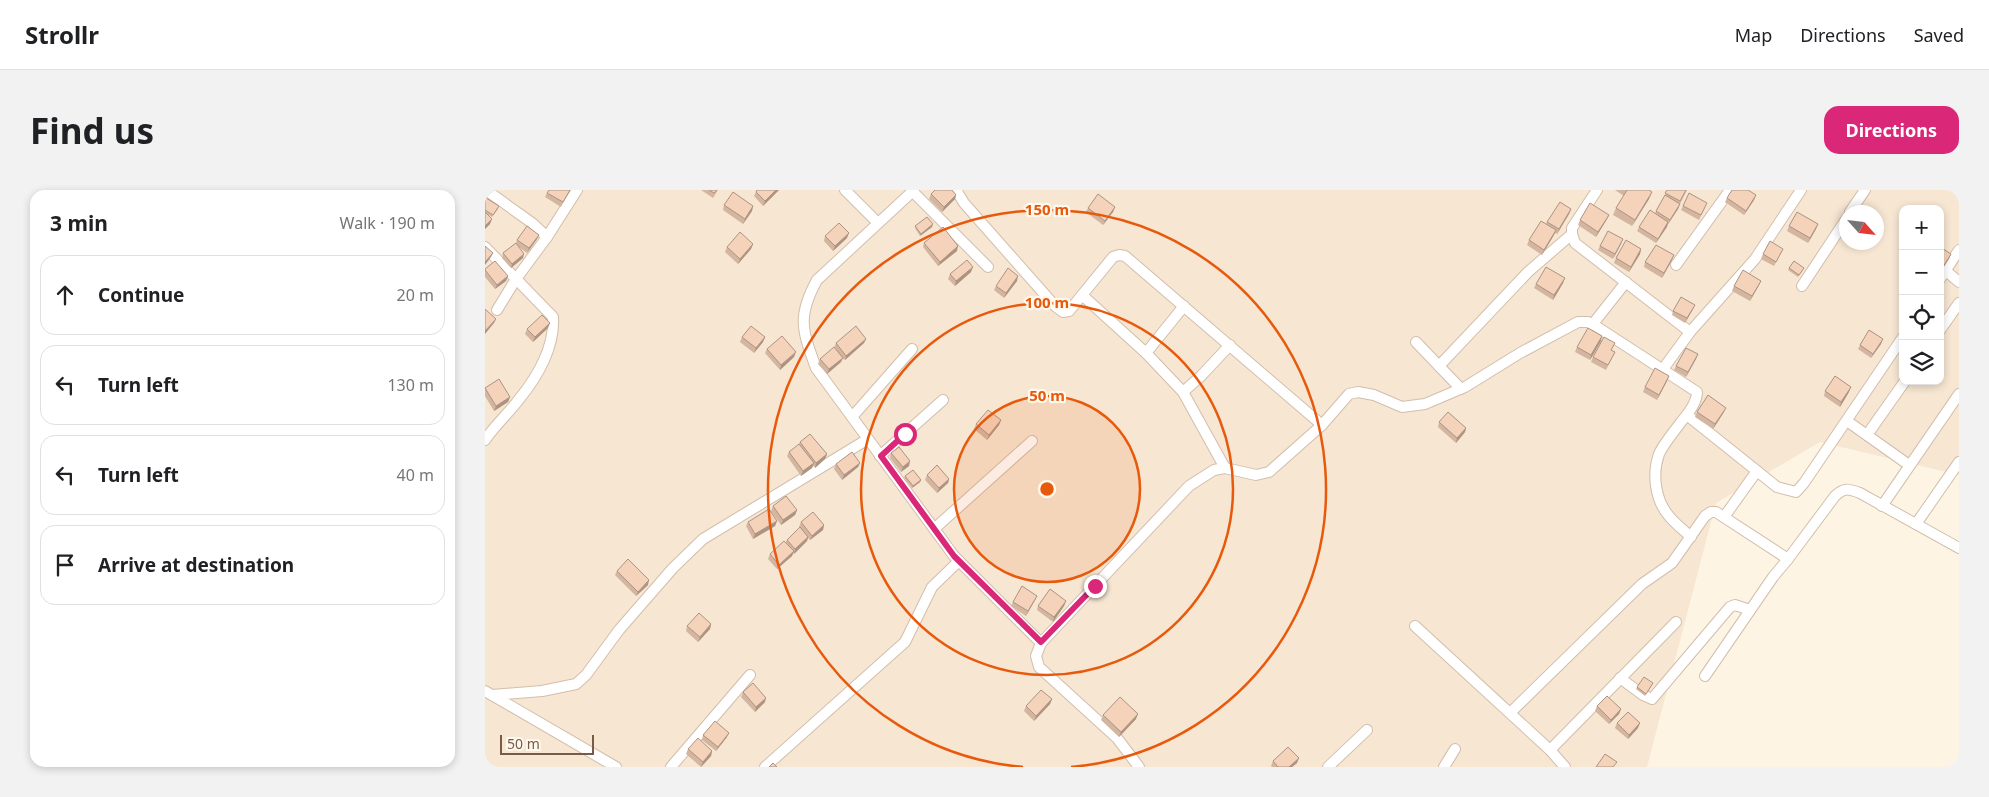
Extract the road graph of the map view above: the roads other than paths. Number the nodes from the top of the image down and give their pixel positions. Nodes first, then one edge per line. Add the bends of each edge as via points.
1 (486, 190) edge
2 (577, 190) edge
3 (845, 190) edge
4 (956, 190) edge
5 (1597, 190) edge
6 (1730, 190) edge
7 (1801, 190) edge
8 (1865, 190) edge
9 (913, 191) edge
10 (1855, 205) edge
11 (879, 223) junction
12 (1839, 230) edge
13 (1572, 234) junction
14 (547, 238) junction
15 (485, 247) edge
16 (1959, 250) edge
17 (1676, 265) dead end
18 (988, 267) dead end
19 (1944, 273) edge
20 (1944, 275) edge
21 (516, 279) junction
22 (1625, 282) junction
23 (1959, 282) edge
24 (1802, 286) dead end
25 (1082, 294) junction
26 (1959, 303) edge
27 (1184, 306) junction
28 (497, 310) dead end
29 (1944, 324) edge
30 (1592, 325) junction
31 (1690, 332) junction
32 (1901, 340) edge
33 (1416, 342) dead end
34 (1230, 345) junction
35 (912, 349) dead end
36 (1146, 353) junction
37 (1439, 366) junction
38 (1663, 369) junction
39 (1902, 385) edge
40 (1461, 389) junction
41 (1183, 392) junction
42 (1959, 394) edge
43 (943, 400) dead end
44 (1687, 415) junction
45 (852, 417) junction
46 (1847, 421) junction
47 (1322, 424) junction
48 (1867, 435) junction
49 (868, 439) junction
50 (485, 440) edge
51 (1032, 441) dead end
52 (881, 456) junction
53 (1959, 462) edge
54 (1909, 465) junction
55 (1225, 468) junction
56 (1757, 471) junction
57 (1883, 506) junction
58 (1723, 517) junction
59 (1916, 524) junction
60 (934, 529) junction
61 (1691, 537) junction
62 (1959, 548) edge
63 (1788, 559) junction
64 (959, 561) junction
65 (1750, 610) junction
66 (1675, 622) dead end
67 (1415, 626) dead end
68 (1041, 642) junction
69 (750, 675) dead end
70 (1705, 676) dead end
71 (1620, 678) junction
72 (489, 693) edge
73 (1510, 713) junction
74 (1367, 730) dead end
75 (1455, 749) dead end
76 (1550, 750) junction
77 (616, 767) edge
78 (671, 767) edge
79 (765, 767) edge
80 (1139, 767) edge
81 (1328, 767) edge
82 (1444, 767) edge
83 (1565, 767) edge

1 - 14 street via 532,222
2 - 14 street
3 - 11 street
4 - 25 street via 1055,306 1063,312 1069,311
5 - 13 street
6 - 17 street
7 - 31 street via 1755,258
8 - 10 street
9 - 11 street
9 - 18 street
11 - 45 street via 817,280 802,318 816,368
12 - 24 street
13 - 22 street via 1575,244
13 - 37 street via 1528,272
14 - 21 street
15 - 21 street
16 - 19 street
20 - 23 street
21 - 28 street
21 - 50 street via 553,317 554,331 547,354 521,397
22 - 30 street
22 - 31 street
25 - 27 street via 1113,257 1119,255 1125,256
25 - 36 street
26 - 29 street
27 - 34 street
27 - 36 street
30 - 38 street
30 - 40 street via 1578,322
31 - 38 street
32 - 46 street
33 - 37 street
34 - 41 street
34 - 47 street
35 - 45 street
36 - 41 street
37 - 40 street
38 - 44 street via 1697,392
39 - 48 street
40 - 47 street via 1425,404 1403,406 1374,395 1349,394
41 - 55 street
42 - 54 street
43 - 52 street
44 - 56 street
44 - 61 street via 1660,452 1655,476 1662,507
45 - 49 street
46 - 48 street
46 - 56 street via 1796,492 1777,487
47 - 55 street via 1269,472 1257,475
48 - 54 street
49 - 52 street
49 - 72 street via 703,539 673,568 619,630 587,675 576,684 543,691
51 - 60 street
52 - 60 street
53 - 59 street
54 - 57 street
55 - 68 street via 1214,470 1189,486
56 - 58 street
57 - 59 street
57 - 63 street via 1860,493 1842,489
58 - 61 street via 1711,512
58 - 63 street
59 - 62 street
60 - 64 street
61 - 73 street via 1672,563 1642,584
63 - 65 street
64 - 68 street
64 - 79 street via 932,587 905,642
65 - 70 street
65 - 71 street via 1735,605 1730,607 1652,699
66 - 71 street
67 - 73 street
68 - 80 street via 1036,656 1039,667 1117,738
69 - 78 street
71 - 76 street
72 - 77 street
73 - 76 street
74 - 81 street
75 - 82 street
76 - 83 street

